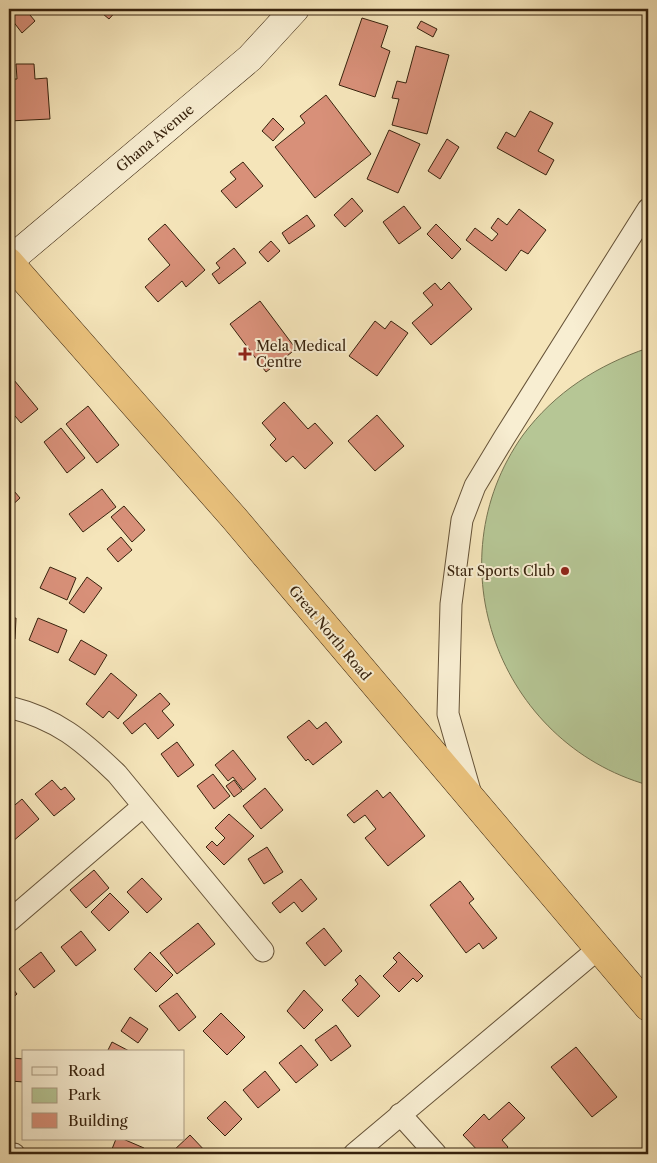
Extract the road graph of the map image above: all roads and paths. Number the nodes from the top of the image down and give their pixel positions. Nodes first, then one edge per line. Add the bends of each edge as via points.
1 (295, 9) edge
2 (648, 209) edge
3 (9, 262) edge
4 (9, 707) edge
5 (473, 798) junction
6 (142, 807) junction
7 (9, 920) edge
8 (598, 949) junction
9 (263, 951) dead end
10 (648, 1007) edge
11 (400, 1114) junction
12 (9, 1154) edge
13 (14, 1154) edge
14 (354, 1154) edge
15 (436, 1154) edge

1 - 3 main road, Ghana Avenue via 250,58
2 - 5 street via 504,438 476,486 462,520 451,604 448,714
3 - 5 highway, Great North Road via 234,518
4 - 6 street via 32,712 92,750 117,774
5 - 8 highway, Great North Road
6 - 7 street
6 - 9 street
8 - 10 highway, Great North Road
8 - 11 street
11 - 14 street
11 - 15 street
12 - 13 street

